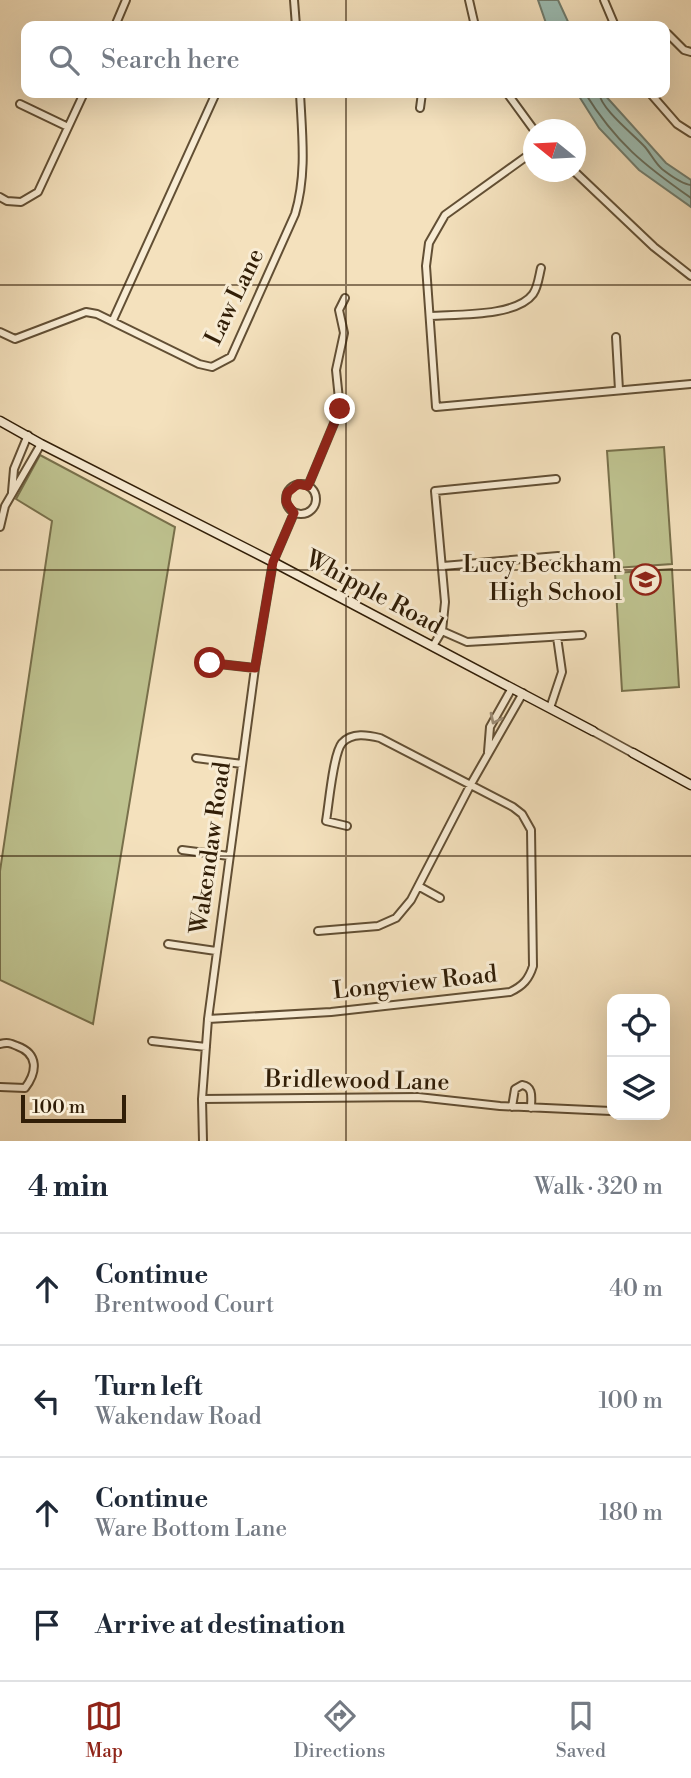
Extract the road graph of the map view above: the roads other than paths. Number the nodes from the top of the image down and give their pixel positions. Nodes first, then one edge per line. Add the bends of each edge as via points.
1 (126, 0) edge
2 (294, 0) edge
3 (469, 0) edge
4 (604, 0) edge
5 (117, 21) edge
6 (296, 21) edge
7 (474, 21) edge
8 (613, 21) edge
9 (670, 36) edge
10 (691, 52) edge
11 (82, 98) edge
12 (214, 98) edge
13 (300, 98) edge
14 (421, 98) edge
15 (511, 98) edge
16 (654, 98) edge
17 (20, 104) dead end
18 (420, 108) dead end
19 (526, 119) edge
20 (68, 127) junction
21 (691, 133) edge
22 (523, 159) edge
23 (586, 182) edge
24 (0, 197) edge
25 (541, 268) dead end
26 (691, 276) edge
27 (345, 298) dead end
28 (429, 316) junction
29 (113, 320) junction
30 (0, 332) edge
31 (616, 337) dead end
32 (691, 384) edge
33 (619, 390) junction
34 (0, 421) edge
35 (28, 435) junction
36 (41, 444) junction
37 (556, 479) dead end
38 (308, 486) junction
39 (12, 494) junction
40 (294, 513) junction
41 (0, 527) edge
42 (558, 556) dead end
43 (273, 562) junction
44 (443, 566) junction
45 (442, 631) junction
46 (582, 635) dead end
47 (557, 637) junction
48 (433, 646) junction
49 (210, 663) dead end
50 (255, 668) junction
51 (512, 688) junction
52 (523, 693) junction
53 (550, 708) junction
54 (593, 732) joint
55 (633, 753) joint
56 (488, 754) junction
57 (196, 758) dead end
58 (242, 764) junction
59 (471, 784) junction
60 (691, 785) edge
61 (347, 826) dead end
62 (182, 850) dead end
63 (229, 856) junction
64 (420, 887) junction
65 (440, 898) dead end
66 (318, 931) dead end
67 (168, 944) dead end
68 (216, 951) junction
69 (208, 1020) junction
70 (152, 1041) dead end
71 (0, 1044) edge
72 (206, 1047) junction
73 (0, 1087) edge
74 (202, 1098) junction
75 (512, 1107) junction
76 (531, 1108) junction
77 (607, 1111) edge
78 (203, 1141) edge

1 - 5 street
2 - 6 street
3 - 7 street
4 - 8 street
9 - 10 street
11 - 20 street
12 - 29 street
13 - 29 street, Law Lane via 303,190 231,357 212,367 200,364
14 - 18 street
15 - 19 street
16 - 21 street
17 - 20 street
20 - 24 street via 38,192 21,202
22 - 28 street via 438,223 426,254
23 - 26 street
25 - 28 street via 536,291 512,309
27 - 38 street via 339,310 344,333 336,370 340,409
28 - 33 street via 436,407
29 - 30 street, Law Lane via 86,312 15,339
31 - 33 street
32 - 33 street
34 - 35 main road, Whipple Road
35 - 36 main road, Whipple Road
35 - 39 street via 14,469
36 - 39 street
36 - 43 main road, Whipple Road
37 - 44 street via 435,491
38 - 40 street via 316,498 313,508 305,514
38 - 40 street via 298,484 287,493 286,502
39 - 41 street
40 - 43 street, Wakendaw Road
42 - 44 street
43 - 48 main road, Whipple Road
43 - 50 street, Wakendaw Road
44 - 45 street
45 - 47 street via 467,642
45 - 48 street
46 - 47 street
47 - 53 street via 562,672
48 - 51 main road, Whipple Road
49 - 50 street
50 - 58 street, Wakendaw Road
51 - 52 main road, Whipple Road
51 -> 56 street via 491,727
52 - 53 main road, Whipple Road
52 - 56 street
53 - 54 main road, Whipple Road
54 - 55 street, Whipple Road
55 - 60 main road, Whipple Road
56 - 59 street
57 - 58 street
58 - 63 street, Wakendaw Road
59 - 61 street, Longview Road via 380,738 354,736 343,742 337,755 326,821
59 - 64 street
59 - 69 street, Longview Road via 513,807 531,830 533,966 519,988 331,1012
62 - 63 street
63 - 68 street, Wakendaw Road
64 - 65 street
64 - 66 street via 396,918 378,926
67 - 68 street
68 - 69 street, Wakendaw Road
69 - 72 street, Wakendaw Road
70 - 72 street
71 - 73 street via 23,1048 32,1054 36,1066 25,1088
72 - 74 street, Wakendaw Road
74 - 75 street, Bridlewood Lane via 418,1097
74 - 78 street, Wakendaw Road
75 - 76 street, Bridlewood Lane
75 - 76 street via 515,1089 522,1084 530,1088
76 - 77 street, Bridlewood Lane

